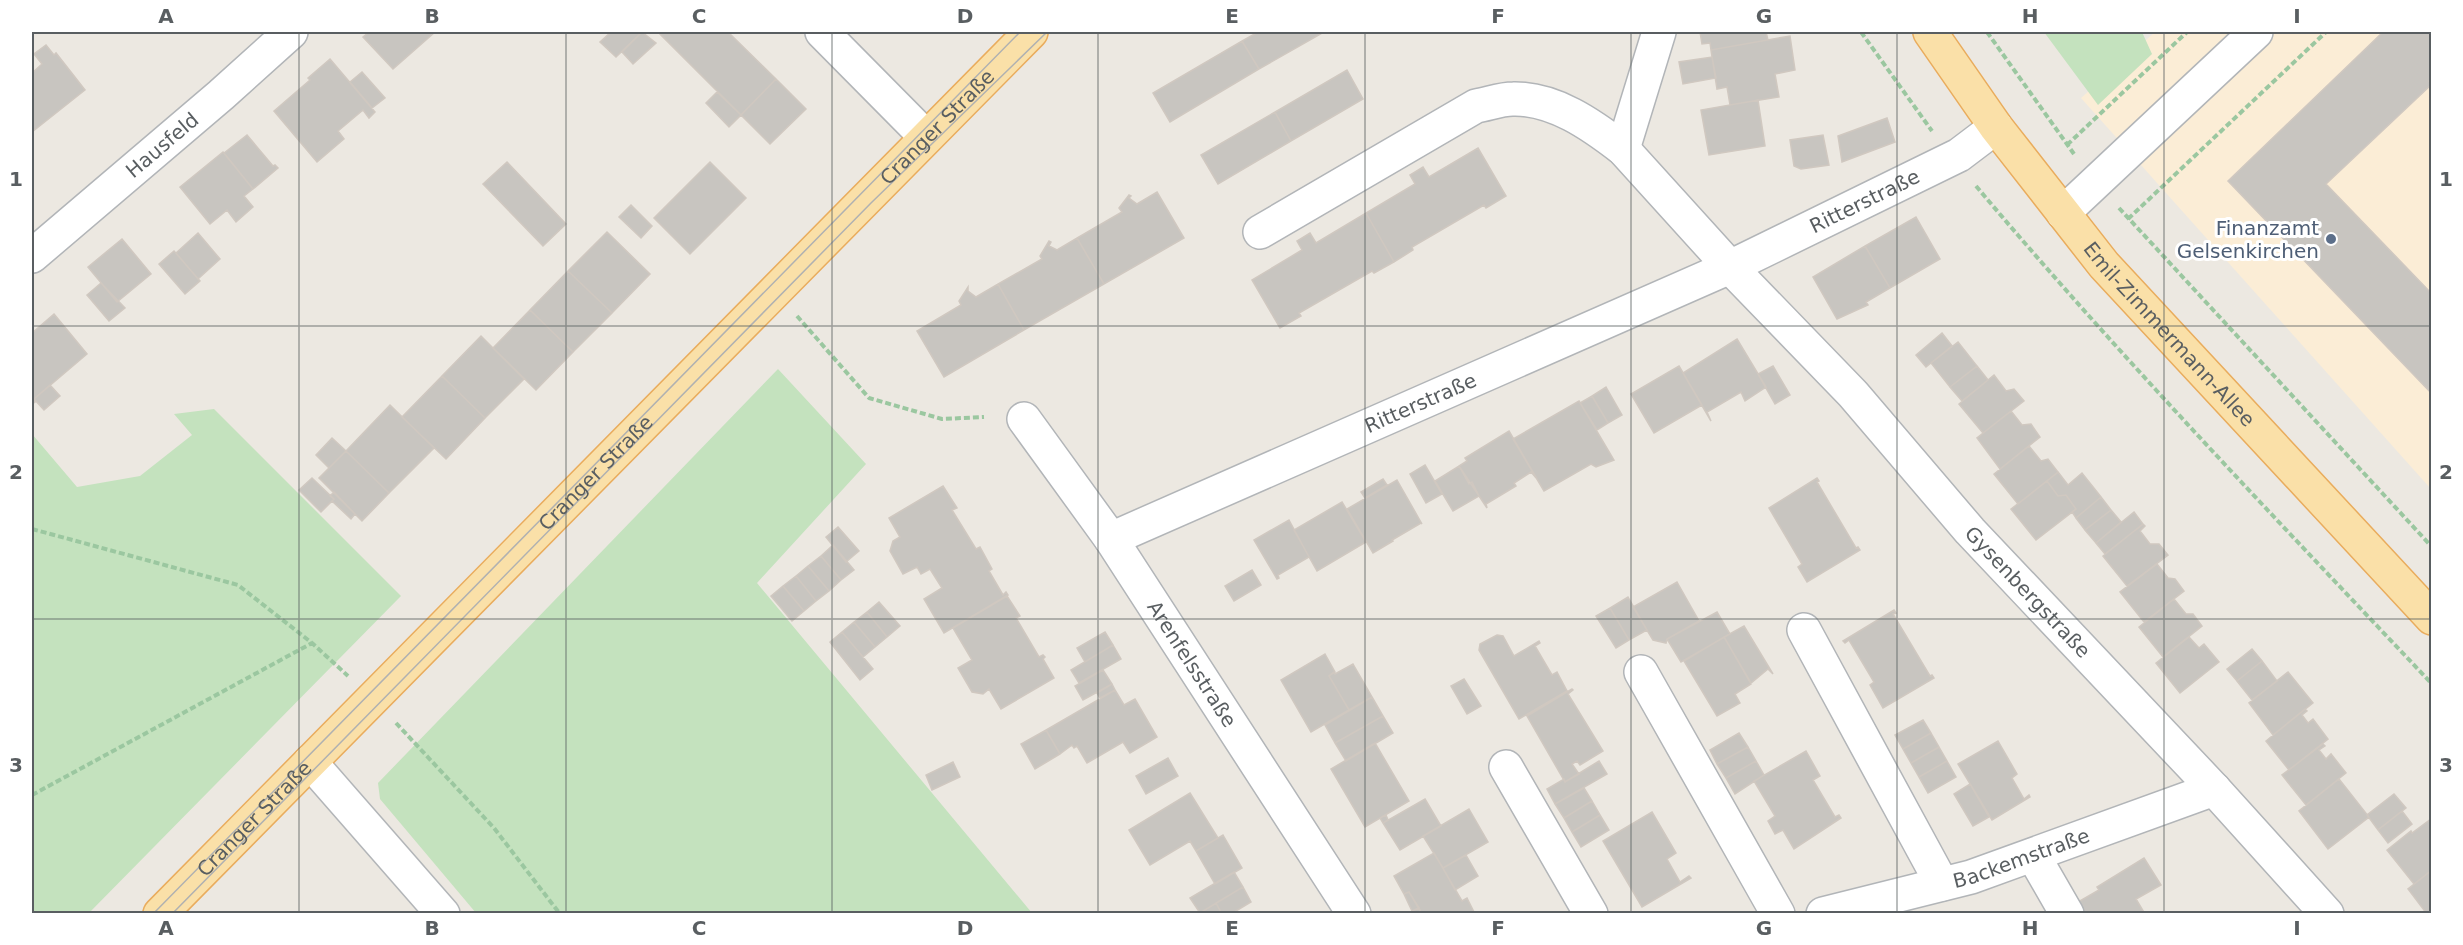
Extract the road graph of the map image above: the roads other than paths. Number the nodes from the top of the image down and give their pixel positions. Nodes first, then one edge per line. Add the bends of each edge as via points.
1 (291, 32) edge
2 (822, 32) edge
3 (1030, 32) edge
4 (1659, 32) edge
5 (1930, 32) edge
6 (2256, 32) edge
7 (1996, 127) junction
8 (926, 137) junction
9 (1623, 149) junction
10 (2063, 213) junction
11 (1260, 232) dead end
12 (32, 256) edge
13 (1730, 267) junction
14 (1024, 419) dead end
15 (1111, 539) junction
16 (2432, 618) edge
17 (1804, 630) dead end
18 (1641, 672) dead end
19 (310, 762) junction
20 (1506, 767) dead end
21 (2214, 789) junction
22 (2033, 855) junction
23 (1942, 884) junction
24 (1831, 913) edge
25 (160, 914) edge
26 (443, 914) edge
27 (1354, 914) edge
28 (1591, 914) edge
29 (1778, 914) edge
30 (2067, 914) edge
31 (2327, 914) edge

1 - 12 street, Hausfeld
2 - 8 street
3 - 8 main road, Cranger Straße
4 - 9 street
5 - 7 main road, Emil-Zimmermann-Allee
6 - 10 street
7 - 10 main road, Emil-Zimmermann-Allee
7 - 13 street, Ritterstraße via 1952,159
8 - 19 main road, Cranger Straße
9 - 11 street via 1553,105 1513,99 1476,106
9 - 13 street
10 - 16 main road, Emil-Zimmermann-Allee via 2104,264
13 - 15 street, Ritterstraße
13 - 21 street, Gysenbergstraße via 1853,394 1970,531
14 - 15 street, Arenfelsstraße
15 - 27 street, Arenfelsstraße
17 - 23 street
18 - 29 street
19 - 25 main road, Cranger Straße
19 - 26 street
20 - 28 street
21 - 22 street, Backemstraße
21 - 31 street, Gysenbergstraße
22 - 23 street, Backemstraße
22 - 30 street
23 - 24 street, Backemstraße

